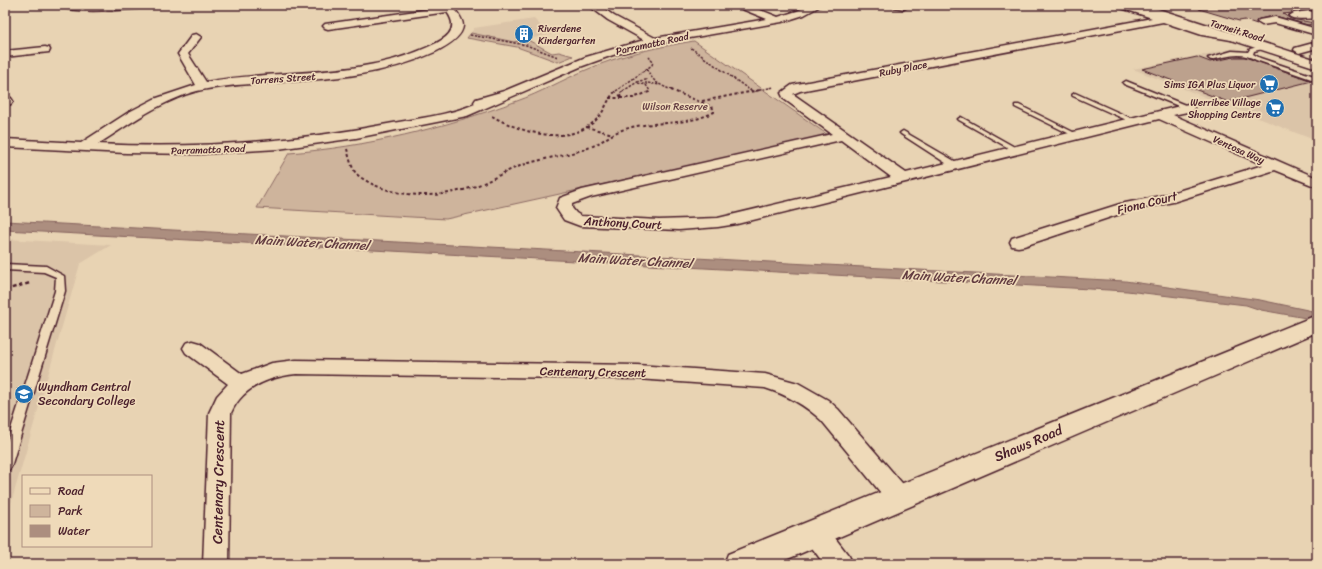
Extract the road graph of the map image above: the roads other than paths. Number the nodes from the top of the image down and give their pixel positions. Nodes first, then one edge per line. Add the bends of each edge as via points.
1 (63, 5) edge
2 (146, 5) edge
3 (593, 5) edge
4 (740, 5) edge
5 (817, 5) edge
6 (1121, 5) edge
7 (1135, 5) edge
8 (1157, 5) edge
9 (449, 7) edge
10 (1294, 16) dead end
11 (1317, 16) edge
12 (1163, 19) junction
13 (777, 20) junction
14 (1262, 22) dead end
15 (328, 26) dead end
16 (1317, 32) edge
17 (196, 37) dead end
18 (1237, 38) junction
19 (653, 41) junction
20 (1317, 45) edge
21 (1265, 47) junction
22 (45, 50) dead end
23 (1299, 50) junction
24 (5, 54) edge
25 (1250, 54) junction
26 (1211, 58) dead end
27 (1316, 61) edge
28 (1317, 79) edge
29 (1126, 83) dead end
30 (203, 87) junction
31 (1074, 95) dead end
32 (492, 100) junction
33 (1017, 106) dead end
34 (1188, 108) joint
35 (1161, 115) junction
36 (961, 119) dead end
37 (1133, 121) junction
38 (408, 124) junction
39 (903, 133) dead end
40 (1076, 135) junction
41 (842, 136) junction
42 (5, 143) edge
43 (85, 146) junction
44 (1016, 150) junction
45 (955, 165) junction
46 (1277, 165) junction
47 (903, 178) junction
48 (1317, 183) edge
49 (1018, 242) dead end
50 (5, 267) edge
51 (1317, 323) edge
52 (193, 348) dead end
53 (242, 384) junction
54 (5, 467) edge
55 (899, 497) junction
56 (816, 532) junction
57 (216, 564) edge
58 (740, 564) edge
59 (840, 564) edge

1 - 2 street via 95,8
3 - 19 street
4 - 13 street
5 - 13 street, Parramatta Road
6 - 12 street, Tarneit Road
7 - 18 main road, Tarneit Road
8 - 23 main road, Tarneit Road
9 - 15 street
9 - 30 street, Torrens Street via 458,24 452,36 434,48 403,61 349,73
10 - 11 street
12 - 18 street, Tarneit Road via 1214,36
12 - 41 street, Ruby Place via 787,92 789,98
13 - 19 street, Parramatta Road
14 - 16 street via 1274,20
17 - 30 street via 183,54
18 - 21 main road, Tarneit Road
19 - 32 street, Parramatta Road via 573,65
20 - 23 street
21 - 25 lane via 1252,50
21 - 27 main road, Tarneit Road
22 - 24 street
23 - 27 main road, Tarneit Road
25 - 26 lane via 1232,53
25 - 28 lane
29 - 34 lane
30 - 43 street, Torrens Street via 152,104
31 - 37 lane
32 - 38 street, Parramatta Road
32 - 38 street, Parramatta Road via 477,108 453,115
33 - 40 lane
34 - 35 street
35 - 37 street
35 - 46 street, Ventosa Way
36 - 44 lane
37 - 40 street
38 - 43 street, Parramatta Road via 337,138 249,147 167,150
39 - 45 lane
40 - 44 street
41 - 47 street, Ruby Place
41 - 47 street, Anthony Court via 587,193 565,201 565,210 571,218 580,221 700,225 737,219
42 - 43 street, Parramatta Road
44 - 45 street
45 - 47 street
46 - 48 street, Ventosa Way
46 - 49 street, Fiona Court via 1168,199 1126,207
50 - 54 lane via 46,269 60,276 60,291
51 - 55 main road, Shaws Road
52 - 53 street
53 - 55 street, Centenary Crescent via 268,371 296,367 637,372 765,381 790,388 820,406
53 - 57 street, Centenary Crescent via 226,399 220,413
55 - 56 main road, Shaws Road
56 - 58 main road, Shaws Road
56 - 59 street

